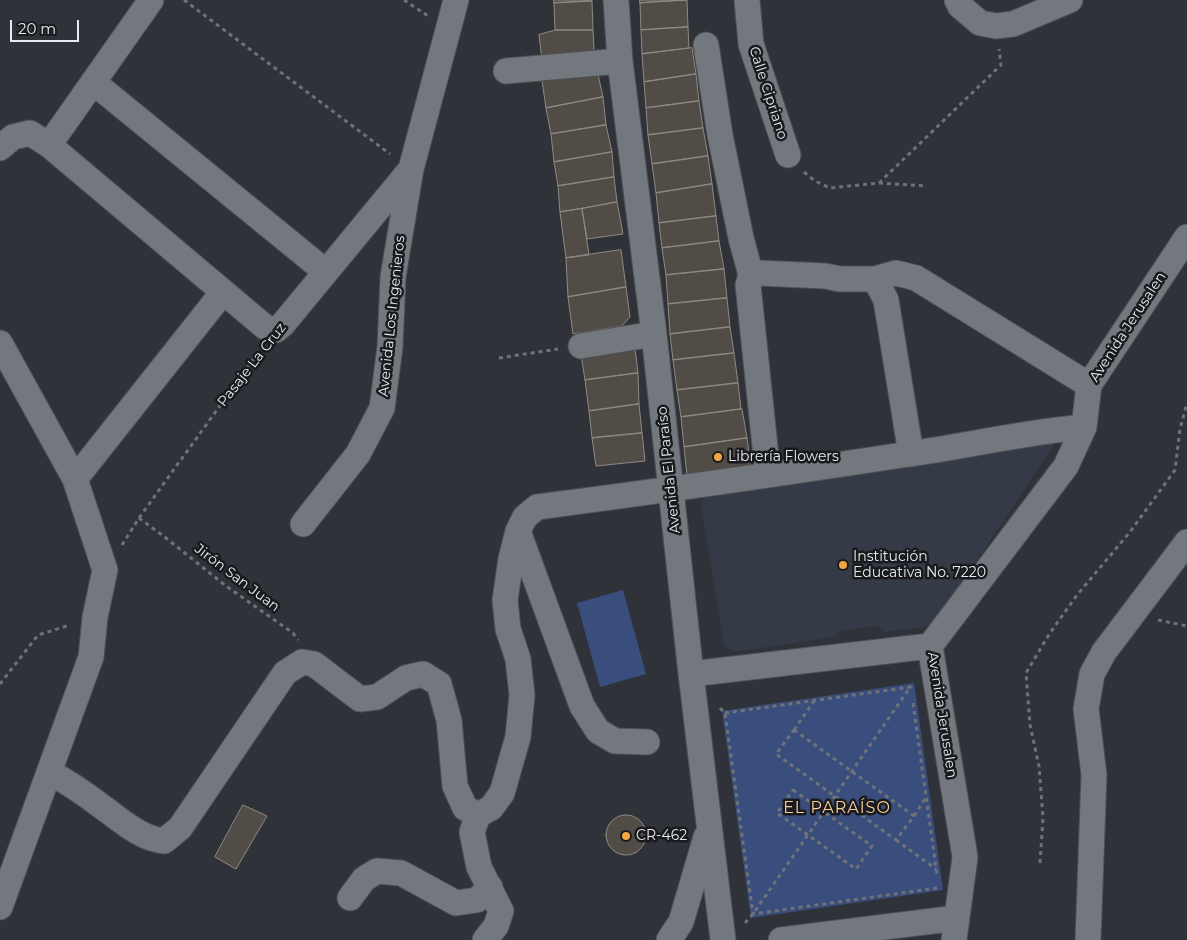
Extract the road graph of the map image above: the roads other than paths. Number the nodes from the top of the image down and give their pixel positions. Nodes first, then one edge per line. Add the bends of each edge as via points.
1 (151, 0) edge
2 (456, 0) edge
3 (616, 0) edge
4 (747, 0) edge
5 (957, 0) edge
6 (1070, 0) edge
7 (706, 45) dead end
8 (620, 61) junction
9 (506, 71) dead end
10 (93, 82) junction
11 (49, 145) junction
12 (0, 148) edge
13 (788, 155) road end
14 (411, 169) junction
15 (1187, 237) edge
16 (326, 272) junction
17 (752, 276) junction
18 (875, 279) junction
19 (224, 292) junction
20 (654, 334) junction
21 (0, 343) edge
22 (581, 346) road end
23 (1089, 385) junction
24 (1084, 427) junction
25 (911, 454) junction
26 (768, 475) junction
27 (75, 478) junction
28 (671, 490) junction
29 (303, 524) dead end
30 (518, 530) junction
31 (1187, 542) edge
32 (930, 646) junction
33 (691, 674) junction
34 (647, 742) dead end
35 (49, 772) junction
36 (478, 815) junction
37 (709, 827) junction
38 (490, 887) junction
39 (350, 898) dead end
40 (0, 907) edge
41 (955, 929) edge
42 (732, 934) edge
43 (485, 940) edge
44 (669, 940) edge
45 (781, 940) edge
46 (1088, 940) edge

1 - 10 street
2 - 14 street, Avenida Los Ingenieros
3 - 8 street, Avenida El Paraíso
4 - 13 street, Calle Cipriano via 751,44
5 - 6 street via 980,23 996,26 1013,24
7 - 17 street via 720,135
8 - 9 street
8 - 20 street, Avenida El Paraíso
10 - 11 street
10 - 16 street
11 - 12 street via 30,133 13,137
11 - 19 street
14 - 16 street, Pasaje La Cruz
14 - 29 street, Avenida Los Ingenieros via 393,277 390,348 382,408 358,454
15 - 23 street, Avenida Jerusalen
16 - 19 street, Pasaje La Cruz via 276,330 265,327
17 - 18 street via 759,273
17 - 26 street via 748,285
18 - 23 street via 896,274 916,278
18 - 25 street via 886,300
19 - 27 street
20 - 22 street
20 - 28 street, Avenida El Paraíso
21 - 27 street
23 - 24 street, Avenida Jerusalen
24 - 25 street
24 - 32 street, Avenida Jerusalen via 1066,466
25 - 26 street
26 - 28 street
27 - 35 street via 105,570 91,658
28 - 30 street via 537,507 525,517
28 - 33 street, Avenida El Paraíso
30 - 34 street via 582,706 598,731 615,741
30 - 36 street via 505,600 522,695 518,737 502,793 491,808
31 - 46 street via 1104,652 1092,674 1086,709 1094,775
32 - 33 street
32 - 41 street, Avenida Jerusalen via 965,857
33 - 37 street, Avenida El Paraíso
35 - 36 street via 69,782 140,835 164,841 180,828 285,672 302,662 314,664 360,699 377,696 406,678 423,674 439,684 449,720 455,786 465,808
35 - 40 street
36 - 38 street via 472,832 479,867
37 - 42 street, Avenida El Paraíso
37 - 44 street via 680,922
38 - 39 street via 477,900 456,903 401,873 377,871 364,879
38 - 43 street via 501,911 496,926
41 - 45 street

